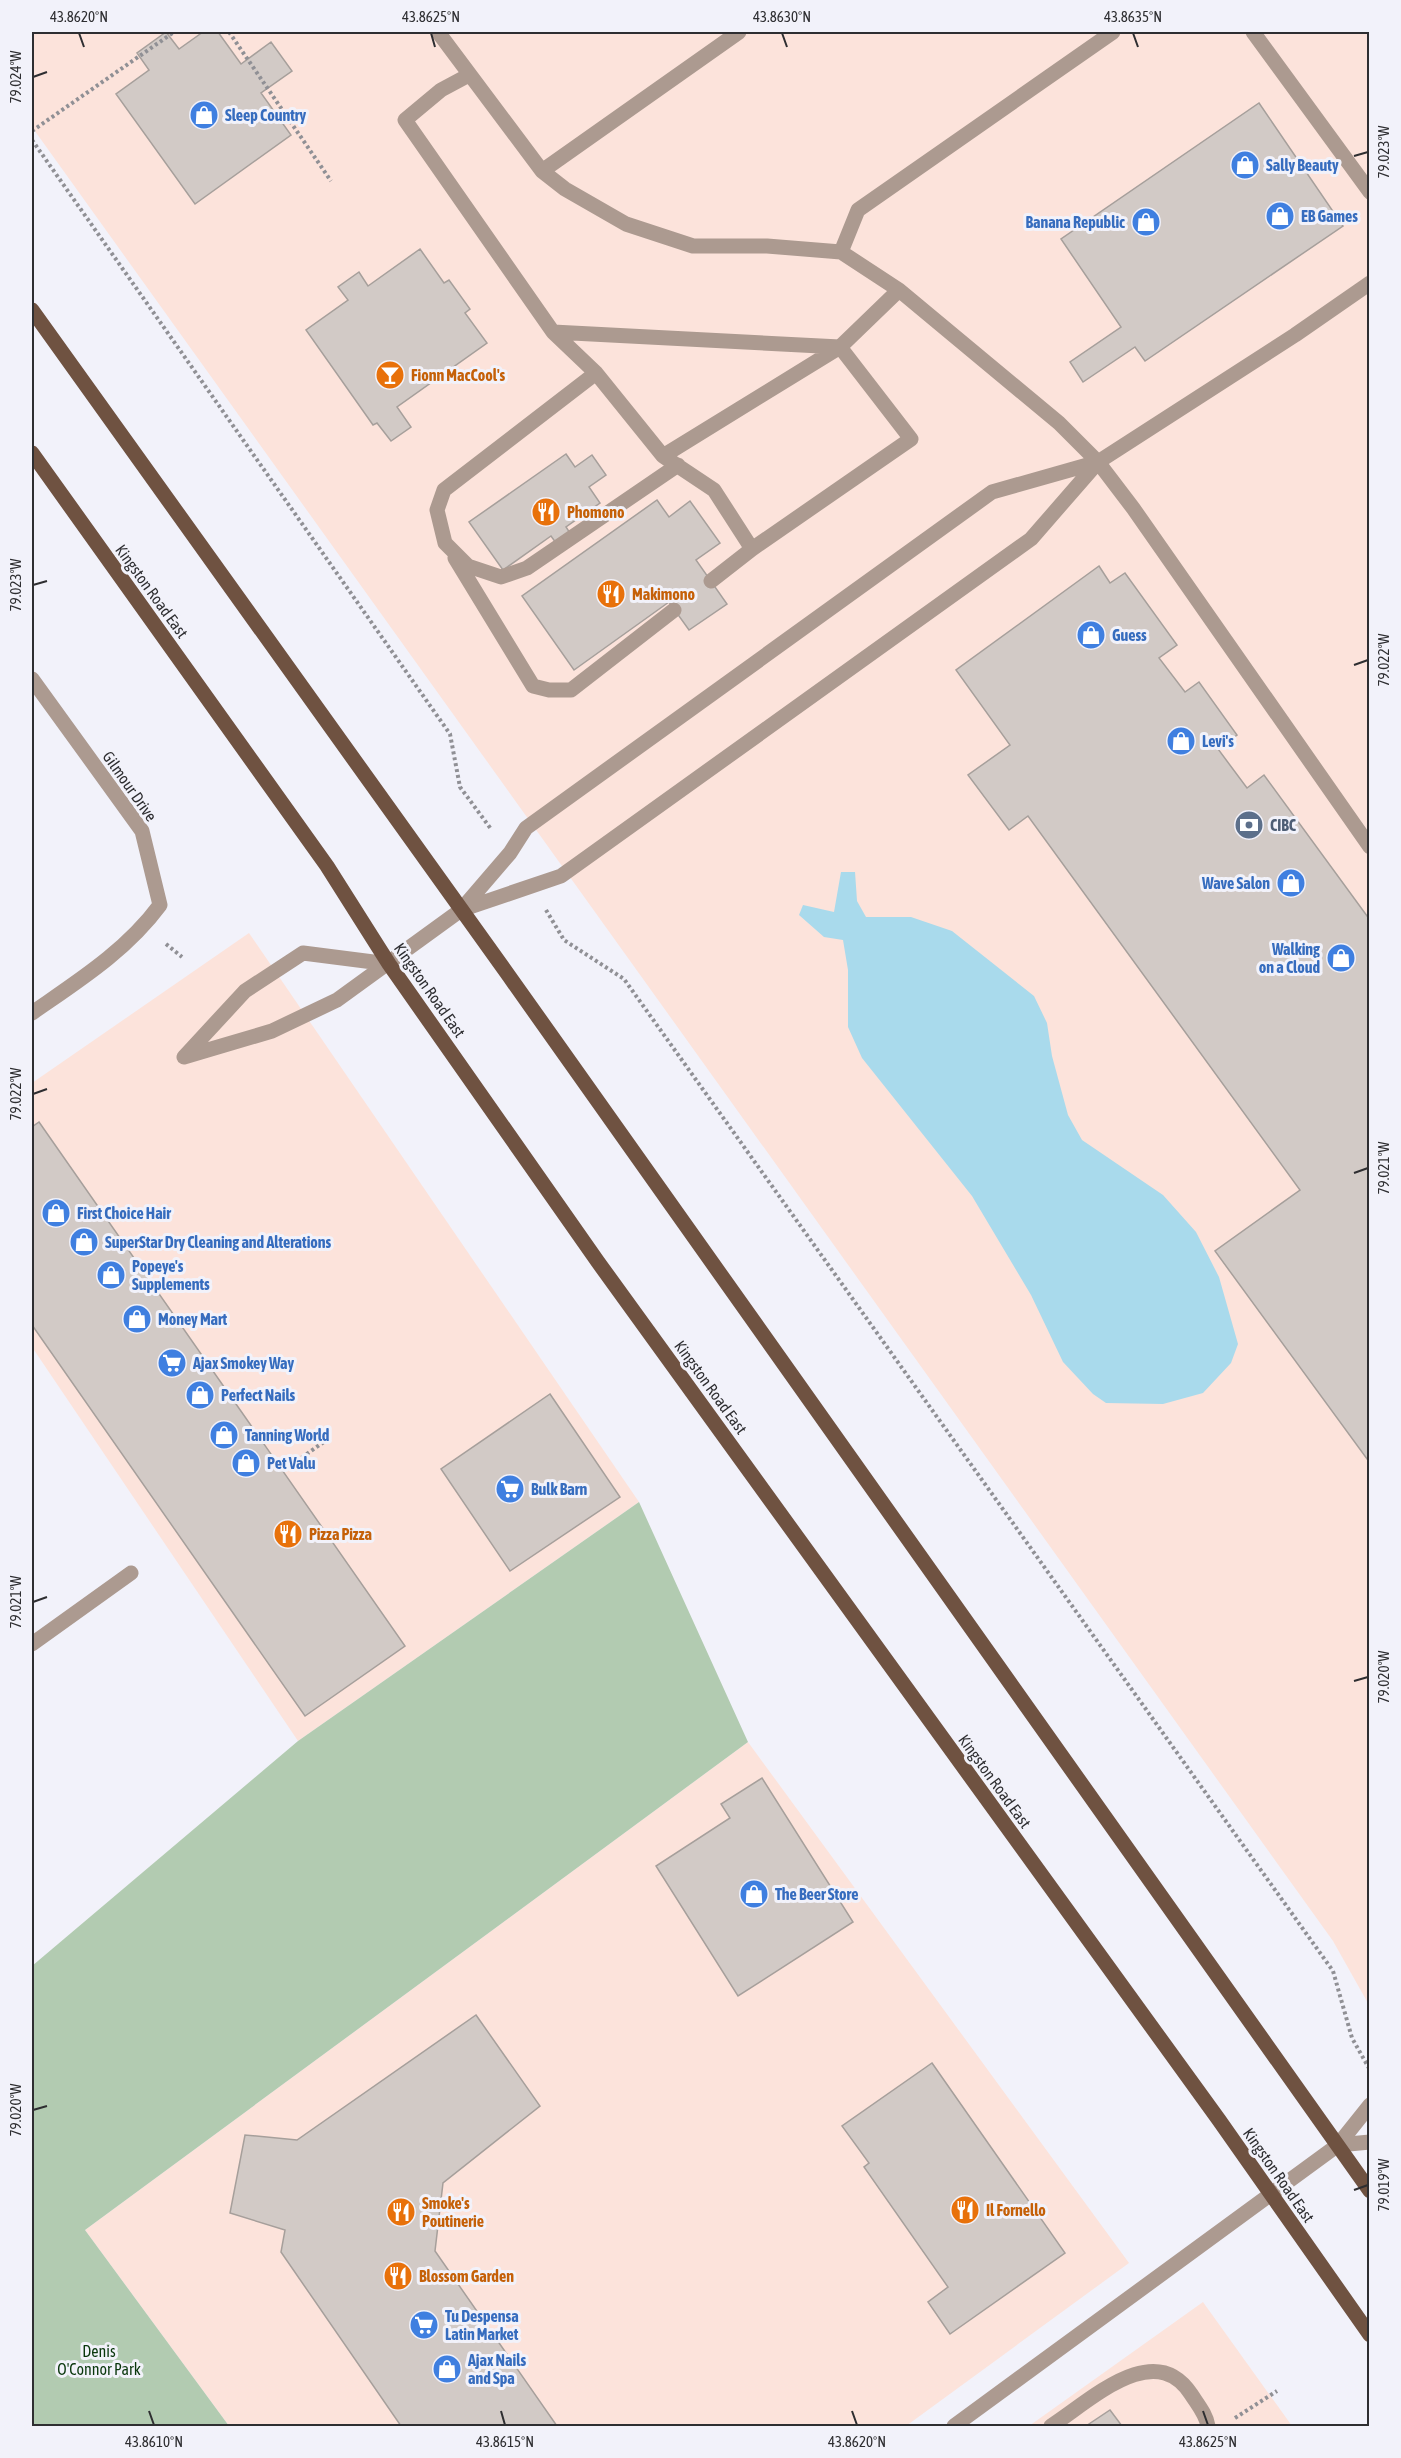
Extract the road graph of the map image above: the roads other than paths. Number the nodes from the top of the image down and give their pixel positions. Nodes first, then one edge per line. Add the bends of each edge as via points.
1 (438, 32) edge
2 (740, 32) edge
3 (1113, 32) edge
4 (1253, 32) edge
5 (469, 75) junction
6 (542, 171) junction
7 (1370, 192) edge
8 (841, 252) junction
9 (1370, 283) edge
10 (899, 290) junction
11 (32, 310) edge
12 (553, 332) junction
13 (840, 346) junction
14 (596, 373) junction
15 (32, 453) edge
16 (663, 456) junction
17 (1098, 462) junction
18 (678, 465) junction
19 (445, 543) junction
20 (752, 549) junction
21 (711, 581) dead end
22 (674, 610) dead end
23 (32, 678) edge
24 (1370, 847) edge
25 (461, 910) junction
26 (389, 964) junction
27 (32, 1013) edge
28 (131, 1573) dead end
29 (32, 1644) edge
30 (1370, 2105) edge
31 (1370, 2142) edge
32 (1338, 2145) junction
33 (1370, 2191) edge
34 (1271, 2194) junction
35 (1370, 2335) edge
36 (954, 2427) edge
37 (1051, 2427) edge
38 (1208, 2427) edge

1 - 5 street
2 - 6 street
3 - 8 street via 858,210
4 - 7 street
5 - 6 street
5 - 12 street via 441,90 405,120
6 - 8 street via 564,189 626,224 693,246
8 - 10 street
9 - 17 street
10 - 13 street
10 - 17 street via 1059,423
11 - 25 main road
12 - 13 street
12 - 14 street
13 - 16 street
13 - 20 street via 911,439
14 - 16 street
14 - 19 street via 444,490 437,510
15 - 26 main road, Kingston Road East via 327,866
16 - 18 street
17 - 24 street
17 - 25 street via 1031,539 561,876
17 - 25 street via 992,492 525,828 510,853
18 - 19 street via 527,568 501,577 468,566
18 - 20 street via 714,490
19 - 22 street via 533,686 571,690
20 - 21 street
23 - 27 street, Gilmour Drive via 142,831 160,905 144,926 103,963
25 - 26 street
25 - 32 main road
26 - 26 street via 303,953 244,991 184,1057 272,1031 337,1000
26 - 34 main road, Kingston Road East via 605,1272
28 - 29 street
30 - 32 street
31 - 32 street
32 - 33 main road
32 - 34 street
34 - 35 main road, Kingston Road East
34 - 36 street
37 - 38 street via 1130,2375 1151,2369 1172,2374 1187,2387

